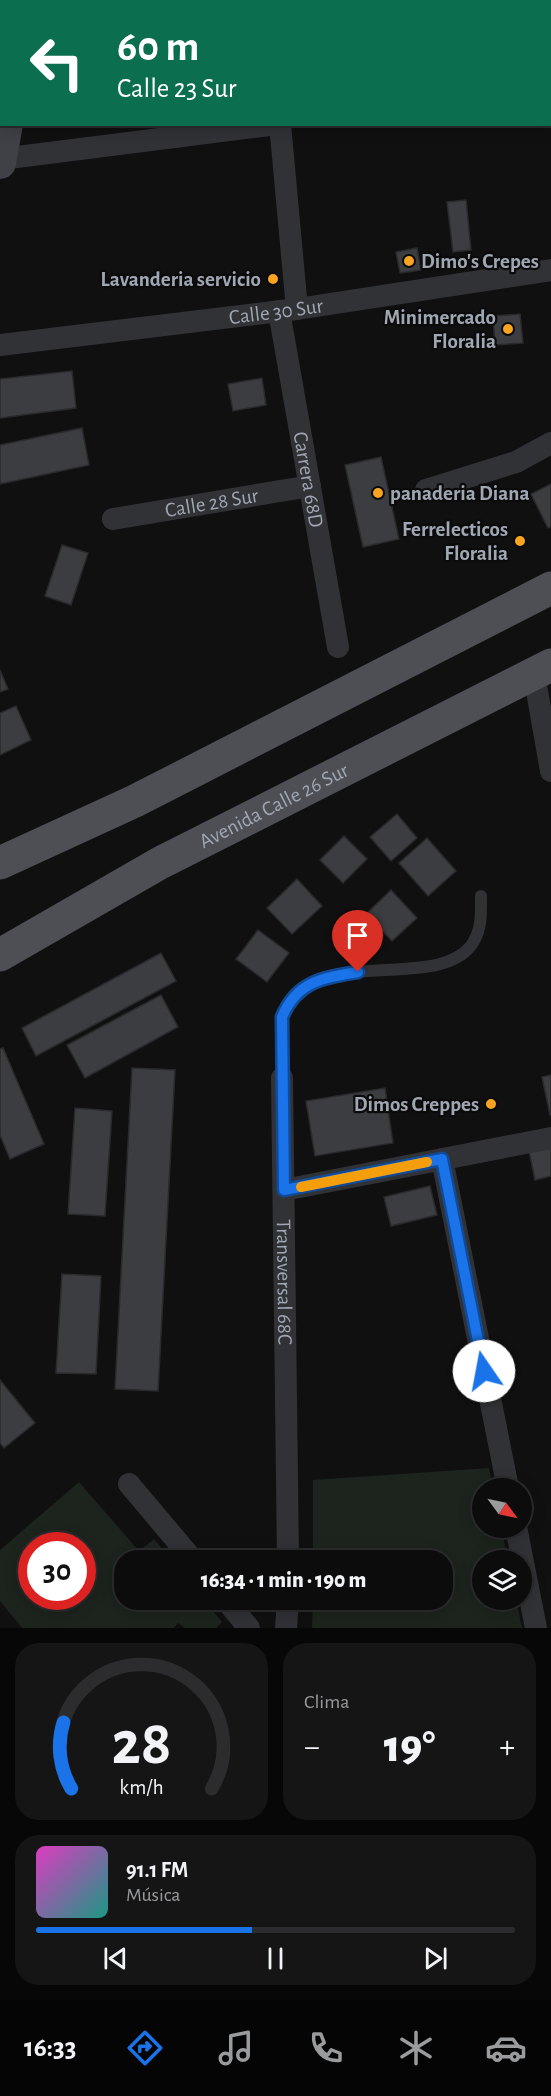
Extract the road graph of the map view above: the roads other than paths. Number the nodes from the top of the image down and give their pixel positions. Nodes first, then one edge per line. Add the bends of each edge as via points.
1 (7, 126) edge
2 (264, 126) edge
3 (279, 126) edge
4 (0, 161) edge
5 (551, 270) edge
6 (288, 310) junction
7 (0, 345) edge
8 (551, 443) edge
9 (310, 486) junction
10 (426, 490) dead end
11 (113, 519) dead end
12 (551, 588) edge
13 (338, 647) dead end
14 (542, 670) edge
15 (334, 699) junction
16 (551, 771) edge
17 (0, 840) edge
18 (0, 862) edge
19 (481, 896) dead end
20 (0, 955) edge
21 (282, 1078) joint
22 (551, 1138) edge
23 (442, 1159) junction
24 (284, 1190) junction
25 (506, 1478) edge
26 (129, 1484) dead end
27 (518, 1538) edge
28 (185, 1550) edge
29 (288, 1550) edge
30 (234, 1610) edge
31 (287, 1610) edge
32 (249, 1628) edge
33 (286, 1628) edge
34 (536, 1628) edge

1 - 4 street
2 - 4 street
3 - 6 street, Carrera 68D
5 - 6 street, Calle 30 Sur
6 - 7 street, Calle 30 Sur
6 - 9 street, Carrera 68D
8 - 10 street via 516,462
9 - 11 street, Calle 28 Sur
9 - 13 street, Carrera 68D
12 - 15 main road
14 - 16 street
14 - 20 main road, Avenida Calle 26 Sur via 160,862
15 - 17 main road via 147,772
15 - 18 main road via 135,801
19 - 21 lane, Transversal 68C via 480,924 473,942 457,959 327,977 305,986 288,1003 282,1017
21 - 24 street, Transversal 68C
22 - 23 street
23 - 24 street
23 - 25 street
24 - 29 street, Transversal 68C
26 - 28 street
27 - 34 street
30 - 32 street
31 - 33 street

